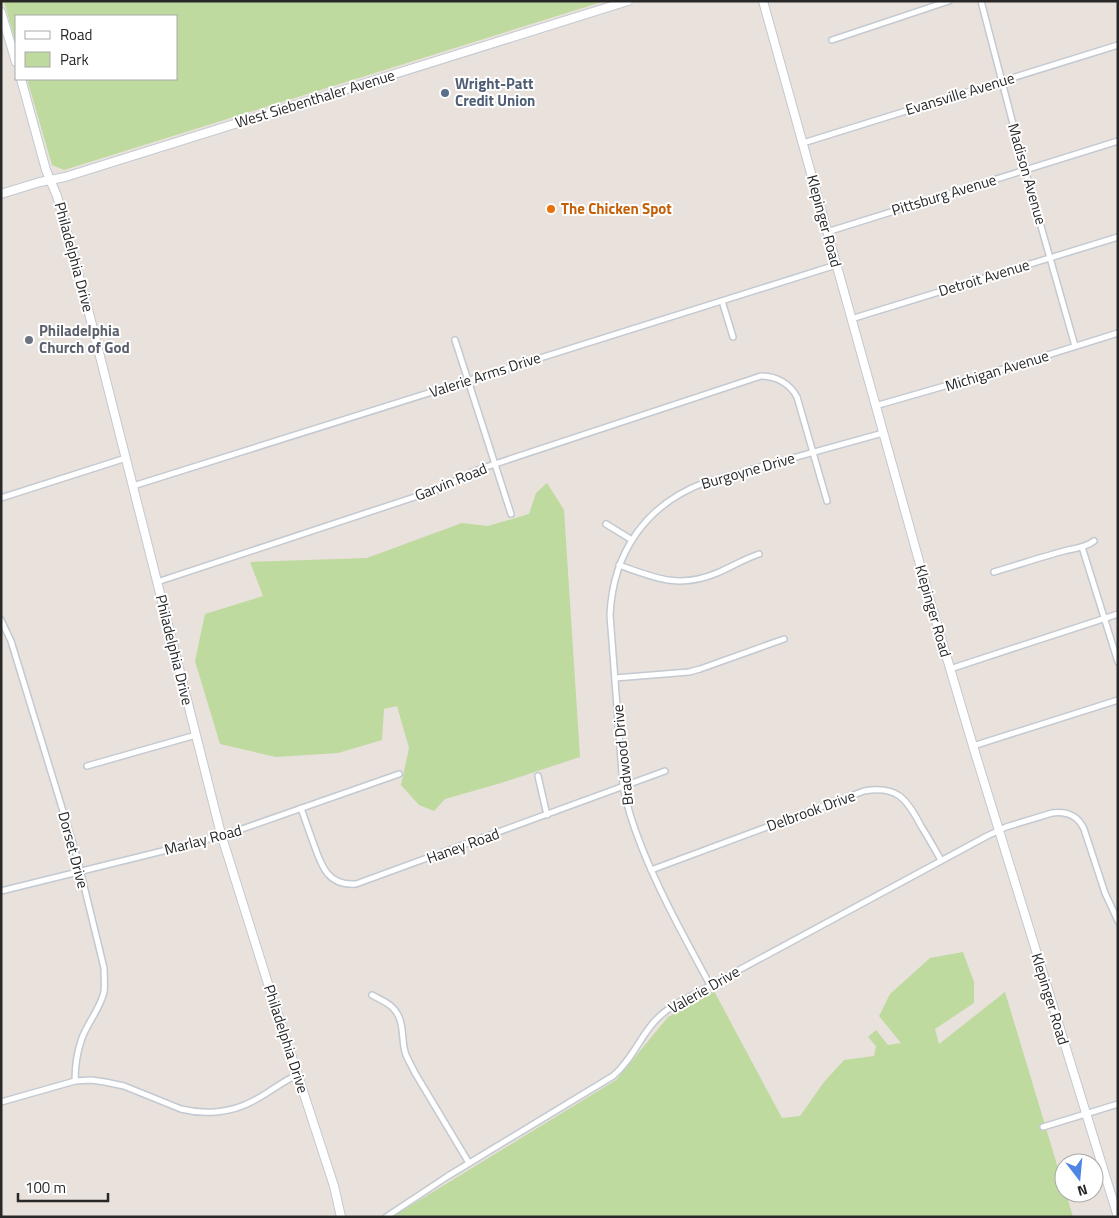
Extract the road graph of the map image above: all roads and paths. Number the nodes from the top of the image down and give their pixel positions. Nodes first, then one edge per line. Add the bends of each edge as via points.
1 (628, 1) edge
2 (764, 1) edge
3 (949, 1) edge
4 (981, 1) edge
5 (1, 12) edge
6 (832, 40) dead end
7 (1118, 45) edge
8 (15, 59) edge
9 (21, 80) edge
10 (1002, 81) junction
11 (1118, 141) edge
12 (803, 143) junction
13 (1025, 170) junction
14 (50, 180) junction
15 (1, 194) edge
16 (827, 232) junction
17 (1118, 237) edge
18 (1050, 258) junction
19 (836, 265) junction
20 (722, 301) junction
21 (851, 319) junction
22 (1118, 333) edge
23 (733, 337) dead end
24 (455, 340) dead end
25 (1075, 346) junction
26 (468, 381) junction
27 (875, 406) junction
28 (883, 433) junction
29 (813, 453) junction
30 (126, 458) junction
31 (495, 464) junction
32 (133, 486) junction
33 (1, 498) edge
34 (827, 501) dead end
35 (511, 514) dead end
36 (606, 524) dead end
37 (632, 540) junction
38 (1094, 540) dead end
39 (1082, 547) junction
40 (759, 554) dead end
41 (619, 565) junction
42 (994, 572) dead end
43 (158, 582) junction
44 (1118, 614) edge
45 (1104, 618) junction
46 (1, 620) edge
47 (784, 639) dead end
48 (1118, 662) edge
49 (950, 669) junction
50 (615, 678) junction
51 (1118, 700) edge
52 (196, 735) junction
53 (972, 746) junction
54 (87, 766) dead end
55 (665, 771) dead end
56 (399, 774) dead end
57 (538, 776) dead end
58 (624, 786) junction
59 (301, 808) junction
60 (547, 815) junction
61 (999, 830) junction
62 (221, 834) junction
63 (941, 860) junction
64 (651, 870) junction
65 (80, 871) junction
66 (1, 891) edge
67 (1118, 921) edge
68 (710, 986) junction
69 (372, 995) dead end
70 (297, 1075) junction
71 (75, 1081) junction
72 (1, 1102) edge
73 (1118, 1104) edge
74 (1086, 1115) junction
75 (1043, 1127) dead end
76 (469, 1163) junction
77 (342, 1217) edge
78 (386, 1217) edge
79 (1118, 1217) edge

1 - 14 main road, West Siebenthaler Avenue
2 - 12 main road, Klepinger Road
3 - 6 street
4 - 10 street, Madison Avenue
5 - 8 main road
7 - 10 street, Evansville Avenue
9 - 14 main road, Philadelphia Drive
10 - 12 street, Evansville Avenue
10 - 13 street, Madison Avenue
11 - 13 street, Pittsburg Avenue
12 - 16 main road, Klepinger Road
13 - 16 street, Pittsburg Avenue
13 - 18 street, Madison Avenue
14 - 15 main road, West Siebenthaler Avenue
14 - 30 main road, Philadelphia Drive via 57,196
16 - 19 main road, Klepinger Road
17 - 18 street, Detroit Avenue
18 - 21 street, Detroit Avenue
18 - 25 street, Madison Avenue
19 - 20 street, Valerie Arms Drive
19 - 21 main road, Klepinger Road
20 - 23 street
20 - 26 street, Valerie Arms Drive
21 - 27 main road, Klepinger Road
22 - 25 street, Michigan Avenue
24 - 26 street
25 - 27 street, Michigan Avenue
26 - 31 street
26 - 32 street, Valerie Arms Drive
27 - 28 main road, Klepinger Road
28 - 29 street, Burgoyne Drive
28 - 49 main road, Klepinger Road
29 - 31 street, Garvin Road via 798,397 792,388 771,376 761,376
29 - 34 street, Garvin Road
29 - 37 street, Burgoyne Drive via 706,482 685,491 663,504
30 - 32 main road, Philadelphia Drive
30 - 33 street
31 - 35 street
31 - 43 street, Garvin Road via 439,489
32 - 43 main road, Philadelphia Drive
36 - 37 street
37 - 41 street, Bradwood Drive
38 - 39 street
39 - 42 street
39 - 45 street
40 - 41 street via 716,574 680,581 665,580
41 - 50 street, Bradwood Drive via 610,615
43 - 52 main road, Philadelphia Drive
44 - 45 street
45 - 48 street
45 - 49 street
46 - 65 street, Dorset Drive via 11,641
47 - 50 street via 700,670
49 - 53 main road, Klepinger Road
50 - 58 street, Bradwood Drive
51 - 53 street
52 - 54 street
52 - 62 main road, Philadelphia Drive
53 - 61 main road, Klepinger Road
55 - 58 street, Haney Road
56 - 59 street, Marlay Road
57 - 60 street
58 - 60 street, Haney Road
58 - 64 street, Bradwood Drive via 633,825
59 - 60 street, Haney Road via 324,869 334,879 349,884 361,883
59 - 62 street, Marlay Road
61 - 63 street, Valerie Drive
61 - 67 street, Valerie Drive via 1052,813 1060,812 1076,818 1084,829
61 - 74 main road, Klepinger Road
62 - 65 street, Marlay Road
62 - 70 main road, Philadelphia Drive
63 - 64 street, Delbrook Drive via 906,801 897,794 878,789 864,791
63 - 68 street, Valerie Drive
64 - 68 street, Bradwood Drive
65 - 66 street, Marlay Road
65 - 71 street, Dorset Drive via 105,981 102,1000 81,1040
68 - 76 street, Valerie Drive via 676,1004 654,1021 631,1057 613,1076
69 - 76 street via 391,1006 399,1017 408,1059
70 - 71 street via 242,1106 209,1112 181,1109 116,1084
70 - 77 main road, Philadelphia Drive
71 - 72 street
73 - 74 street
74 - 75 street
74 - 79 main road, Klepinger Road
76 - 78 street, Valerie Drive

